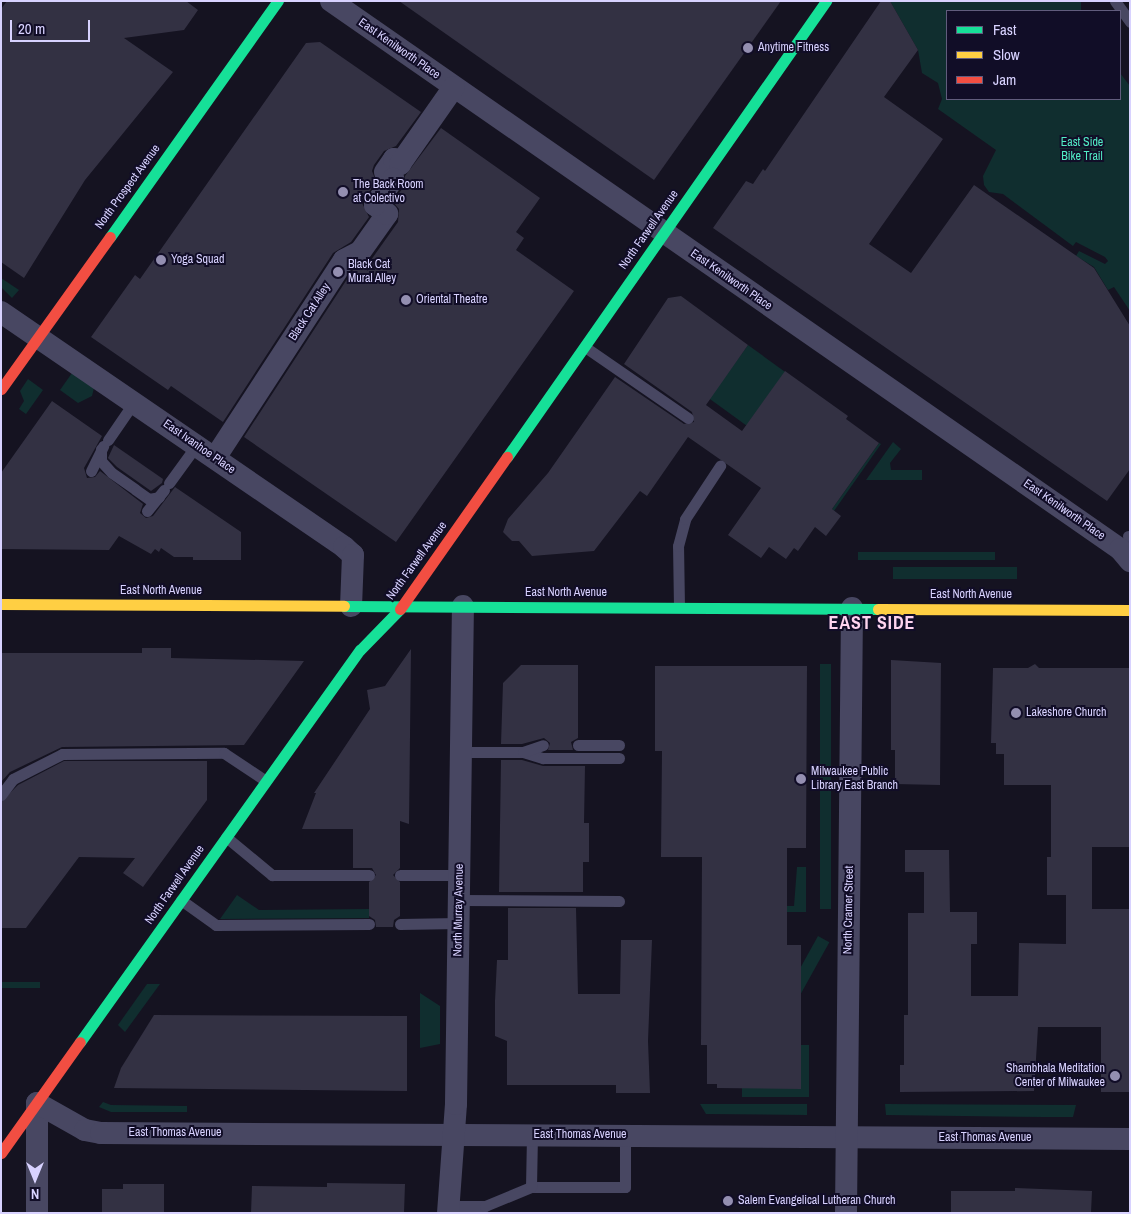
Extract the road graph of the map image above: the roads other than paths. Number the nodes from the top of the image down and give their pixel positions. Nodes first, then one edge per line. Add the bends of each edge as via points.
1 (278, 1) edge
2 (331, 1) edge
3 (826, 1) edge
4 (1115, 1) edge
5 (1130, 22) edge
6 (454, 87) junction
7 (663, 234) junction
8 (1, 312) edge
9 (39, 337) junction
10 (584, 346) junction
11 (1, 389) edge
12 (134, 402) junction
13 (688, 418) dead end
14 (104, 445) junction
15 (196, 446) junction
16 (214, 458) junction
17 (720, 466) dead end
18 (91, 471) dead end
19 (164, 490) junction
20 (147, 511) dead end
21 (1130, 561) edge
22 (1, 604) edge
23 (351, 606) junction
24 (403, 606) junction
25 (463, 606) junction
26 (679, 607) junction
27 (852, 608) junction
28 (1130, 610) edge
29 (543, 745) dead end
30 (578, 745) dead end
31 (619, 745) dead end
32 (461, 752) junction
33 (523, 752) junction
34 (619, 758) dead end
35 (266, 781) junction
36 (1, 796) edge
37 (226, 837) junction
38 (400, 874) dead end
39 (459, 874) junction
40 (369, 875) dead end
41 (181, 900) junction
42 (459, 900) junction
43 (619, 901) dead end
44 (458, 923) junction
45 (369, 924) dead end
46 (400, 924) dead end
47 (37, 1103) junction
48 (454, 1134) junction
49 (532, 1135) junction
50 (625, 1136) junction
51 (846, 1137) junction
52 (1130, 1139) edge
53 (1, 1153) edge
54 (532, 1187) junction
55 (449, 1209) edge
56 (38, 1213) edge
57 (846, 1213) edge

1 - 9 main road, North Prospect Avenue
2 - 6 street, East Kenilworth Place
3 - 7 main road, North Farwell Avenue
4 - 5 lane
6 - 7 street, East Kenilworth Place
6 - 16 street, Black Cat Alley via 400,164 394,159 375,205 387,214 360,252 344,260
7 - 10 main road, North Farwell Avenue
7 - 21 street, East Kenilworth Place via 1120,549
8 - 9 street, East Ivanhoe Place
9 - 11 main road, North Prospect Avenue
9 - 12 street, East Ivanhoe Place
10 - 13 lane
10 - 24 main road, North Farwell Avenue
12 - 14 lane
12 - 15 street, East Ivanhoe Place
14 - 18 lane
14 - 19 lane via 101,461 112,473 148,499
15 - 16 street, East Ivanhoe Place
15 - 19 lane
16 - 23 street, East Ivanhoe Place via 353,555
17 - 26 lane via 684,519 678,546
19 - 20 lane
22 - 23 main road, East North Avenue
23 - 24 main road, East North Avenue
24 - 25 main road, East North Avenue
24 - 35 main road, North Farwell Avenue via 360,650
25 - 26 main road, East North Avenue
25 - 32 street, North Murray Avenue
26 - 27 main road, East North Avenue
27 - 28 main road, East North Avenue
27 - 51 street, North Cramer Street
29 - 33 lane
30 - 31 lane
32 - 33 lane
32 - 39 street, North Murray Avenue
33 - 34 lane via 544,758
35 - 36 lane via 224,753 62,754 13,779
35 - 37 main road, North Farwell Avenue
37 - 40 lane via 272,875
37 - 41 main road, North Farwell Avenue
38 - 39 lane
39 - 42 street, North Murray Avenue
41 - 45 lane via 216,925
41 - 47 main road, North Farwell Avenue
42 - 43 lane
42 - 44 street, North Murray Avenue
44 - 46 lane
44 - 48 street, North Murray Avenue
47 - 48 street, East Thomas Avenue via 85,1130 101,1132
47 - 53 main road, North Farwell Avenue
47 - 56 street
48 - 49 street, East Thomas Avenue
48 - 55 street, North Murray Avenue
49 - 50 street, East Thomas Avenue
49 - 54 lane
50 - 51 street, East Thomas Avenue
50 - 54 lane via 625,1187
51 - 52 street, East Thomas Avenue
51 - 57 street, North Cramer Street
54 - 55 lane via 485,1206

